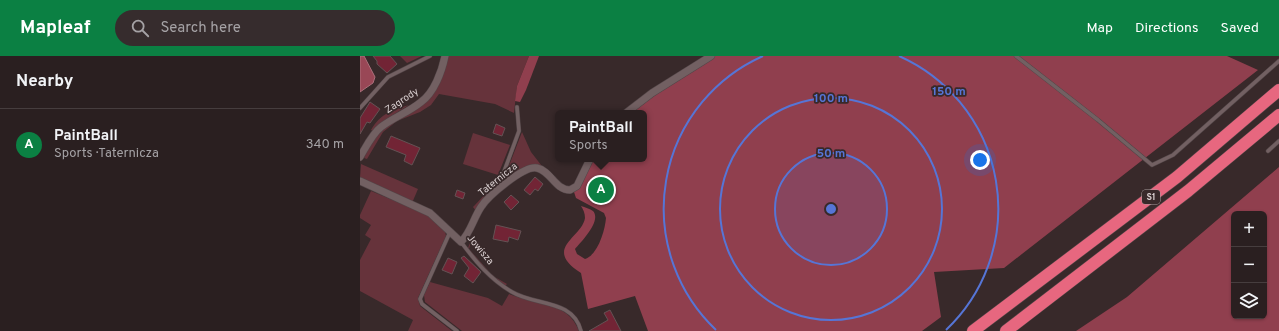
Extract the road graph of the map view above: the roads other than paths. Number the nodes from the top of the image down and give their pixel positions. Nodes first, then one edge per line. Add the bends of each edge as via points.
1 (430, 56) edge
2 (446, 56) edge
3 (711, 56) edge
4 (1016, 56) edge
5 (1279, 61) edge
6 (1279, 90) edge
7 (517, 107) dead end
8 (360, 108) edge
9 (630, 110) edge
10 (1279, 115) edge
11 (1279, 141) edge
12 (1268, 151) dead end
13 (360, 157) edge
14 (589, 162) edge
15 (360, 181) edge
16 (498, 191) junction
17 (450, 230) junction
18 (461, 242) junction
19 (1010, 328) edge
20 (457, 331) edge
21 (581, 331) edge
22 (973, 331) edge

1 - 8 lane via 388,77
2 - 13 street, Zagrody via 427,98 382,126
3 - 9 street
4 - 5 lane via 1152,165 1173,155
6 - 22 highway, S1 via 1177,177
7 - 16 lane via 519,131 499,182
10 - 19 highway, S1 via 1188,191
11 - 12 lane
14 - 16 street, Taternicza via 579,182 572,189 561,188 543,170 534,168 521,172
15 - 17 street, Jowisza via 425,210
16 - 18 street, Taternicza via 482,206 471,230
17 - 18 street, Jowisza
17 - 20 lane via 420,299 422,304
18 - 21 lane, Jowisza via 475,262 492,279 520,296 566,310 575,318

